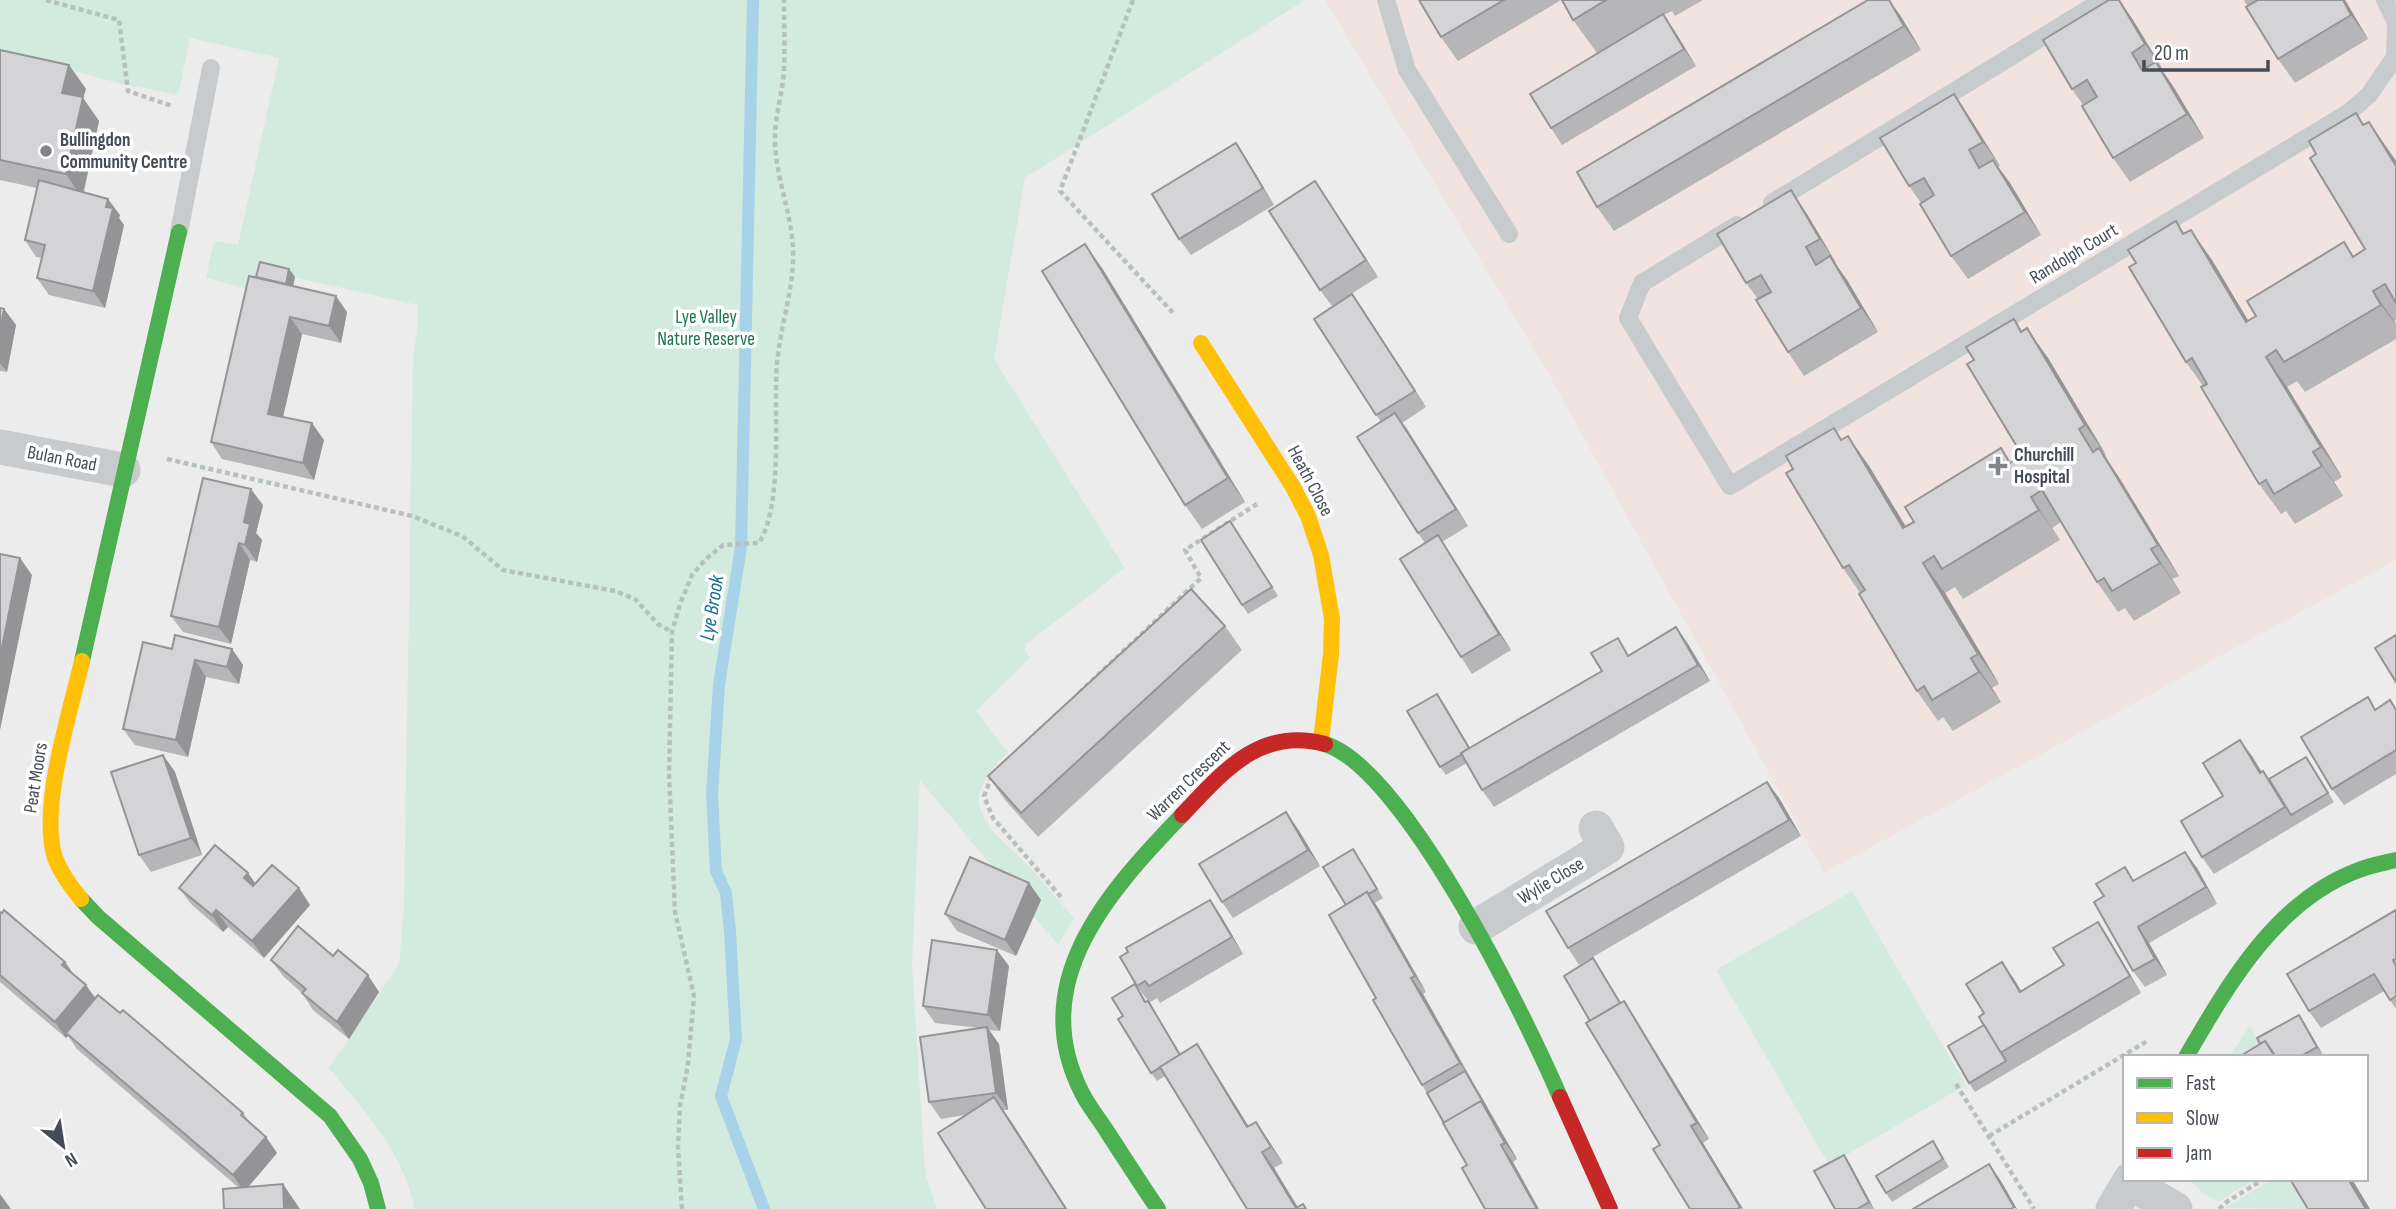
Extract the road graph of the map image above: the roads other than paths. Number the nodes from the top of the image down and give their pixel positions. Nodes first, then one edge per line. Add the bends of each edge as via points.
1 (1386, 0) edge
2 (2103, 0) edge
3 (2385, 0) edge
4 (2396, 23) edge
5 (211, 68) dead end
6 (179, 232) joint
7 (1509, 234) dead end
8 (1201, 343) road end
9 (0, 447) edge
10 (127, 460) junction
11 (1321, 740) junction
12 (1596, 828) dead end
13 (2396, 860) edge
14 (1476, 927) junction
15 (2187, 1055) edge
16 (2125, 1190) edge
17 (379, 1209) edge
18 (1158, 1209) edge
19 (1610, 1209) edge
20 (2175, 1209) edge

1 - 7 lane via 1407,70
2 - 4 lane, Randolph Court via 1642,283 1628,318 1730,486 2348,113 2369,95 2395,57
3 - 4 lane, Randolph Court
5 - 6 lane
6 - 10 street, Peat Moors
8 - 11 street, Heath Close via 1293,487 1321,555 1332,619
9 - 10 street, Bulan Road
10 - 17 street, Peat Moors via 57,770 49,817 55,857 68,884 99,917 330,1116 364,1164
11 - 14 street via 1359,765 1395,803
11 - 18 street, Warren Crescent via 1276,743 1235,762 1163,834 1088,929 1074,956 1063,1024 1074,1076
12 - 14 street, Wylie Close via 1607,847
13 - 15 street via 2336,880 2281,922 2239,969
14 - 19 street via 1534,1039
16 - 20 street

